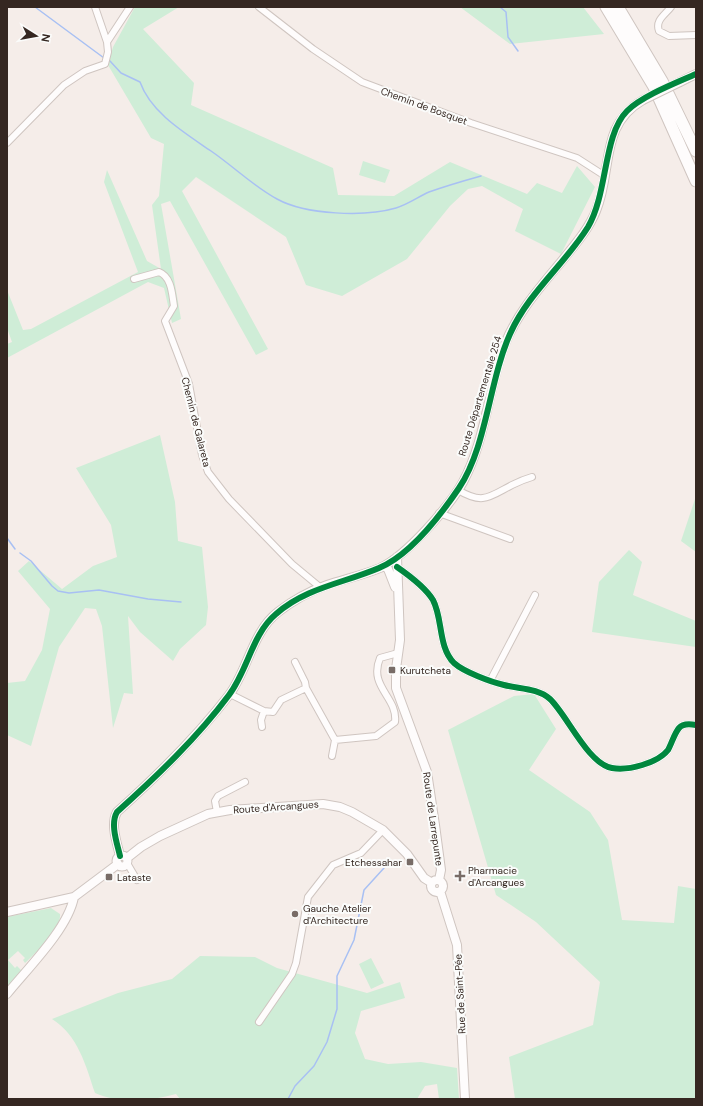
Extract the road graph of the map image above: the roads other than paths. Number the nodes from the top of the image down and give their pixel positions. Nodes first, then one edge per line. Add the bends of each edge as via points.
1 (95, 7) edge
2 (130, 7) edge
3 (259, 7) edge
4 (606, 7) edge
5 (618, 7) edge
6 (671, 7) edge
7 (696, 35) edge
8 (107, 42) junction
9 (696, 74) edge
10 (7, 143) edge
11 (696, 151) edge
12 (605, 176) junction
13 (696, 181) edge
14 (134, 280) dead end
15 (532, 477) dead end
16 (458, 490) junction
17 (439, 513) junction
18 (510, 539) dead end
19 (397, 557) junction
20 (393, 571) junction
21 (321, 588) junction
22 (534, 595) dead end
23 (398, 653) junction
24 (295, 662) dead end
25 (312, 679) dead end
26 (490, 680) junction
27 (306, 685) junction
28 (230, 694) junction
29 (264, 711) junction
30 (696, 725) edge
31 (262, 727) dead end
32 (334, 740) junction
33 (332, 756) dead end
34 (245, 782) dead end
35 (217, 812) junction
36 (383, 830) junction
37 (125, 859) junction
38 (137, 880) dead end
39 (436, 882) junction
40 (440, 891) joint
41 (74, 897) junction
42 (63, 901) junction
43 (7, 912) edge
44 (60, 925) junction
45 (7, 994) edge
46 (259, 1022) dead end
47 (465, 1099) edge

1 - 8 street
2 - 8 street
3 - 12 street, Chemin de Bosquet via 313,49 362,82 470,123 577,158
4 - 13 highway via 654,87
5 - 11 highway via 662,81
6 - 7 street via 659,21 659,31 670,36
8 - 10 street via 105,64 84,71 64,85
9 - 12 street, Route Départementale 254, bridge via 643,100 626,112 612,137
12 - 16 street, Route Départementale 254 via 599,203 586,230 523,310 511,330 501,356 473,457
14 - 21 street, Chemin de Galareta via 159,272 164,274 169,284 174,306 164,321 189,384 202,455 208,472 228,499 292,564
15 - 16 street via 513,484 489,498 468,496
16 - 17 street, Route Départementale 254
17 - 18 street
17 - 19 street, Route Départementale 254 via 417,539
19 - 20 street, Route de Larrepunte
19 - 20 street, Route Départementale 254
20 - 21 street, Route Départementale 254
20 - 23 street, Route de Larrepunte via 400,622
20 - 26 street via 411,578 434,601 445,646 455,663
21 - 28 street, Route Départementale 254 via 284,608 268,622
22 - 26 street
23 - 32 street via 380,658 376,667 378,680 396,713 395,722 376,736
23 - 39 street, Route de Larrepunte via 396,688 427,772 441,870
24 - 27 street
25 - 27 street
26 - 30 street via 530,690 550,700 595,758 611,768 622,769 658,758 668,750 679,727
27 - 29 street via 281,700 273,712
27 - 32 street
28 - 29 street
28 - 37 street, Route Départementale 254 via 165,769 117,812 114,817 116,838
29 - 31 street
32 - 33 street
34 - 35 street via 218,796 215,801
35 - 36 street, Route d'Arcangues via 324,804 352,812
35 - 37 street, Route d'Arcangues via 160,836
36 - 39 street, Route d'Arcangues via 407,854 424,878
36 - 46 street via 361,853 333,865 312,891 306,904 292,974
37 - 38 street
37 - 41 street via 117,859 118,864
39 - 40 street, Route d'Arcangues via 433,890
40 - 47 street, Rue de Saint-Pée via 456,936
41 - 42 street
41 - 44 street via 70,910
42 - 43 street
42 - 44 street
44 - 45 street via 45,948

